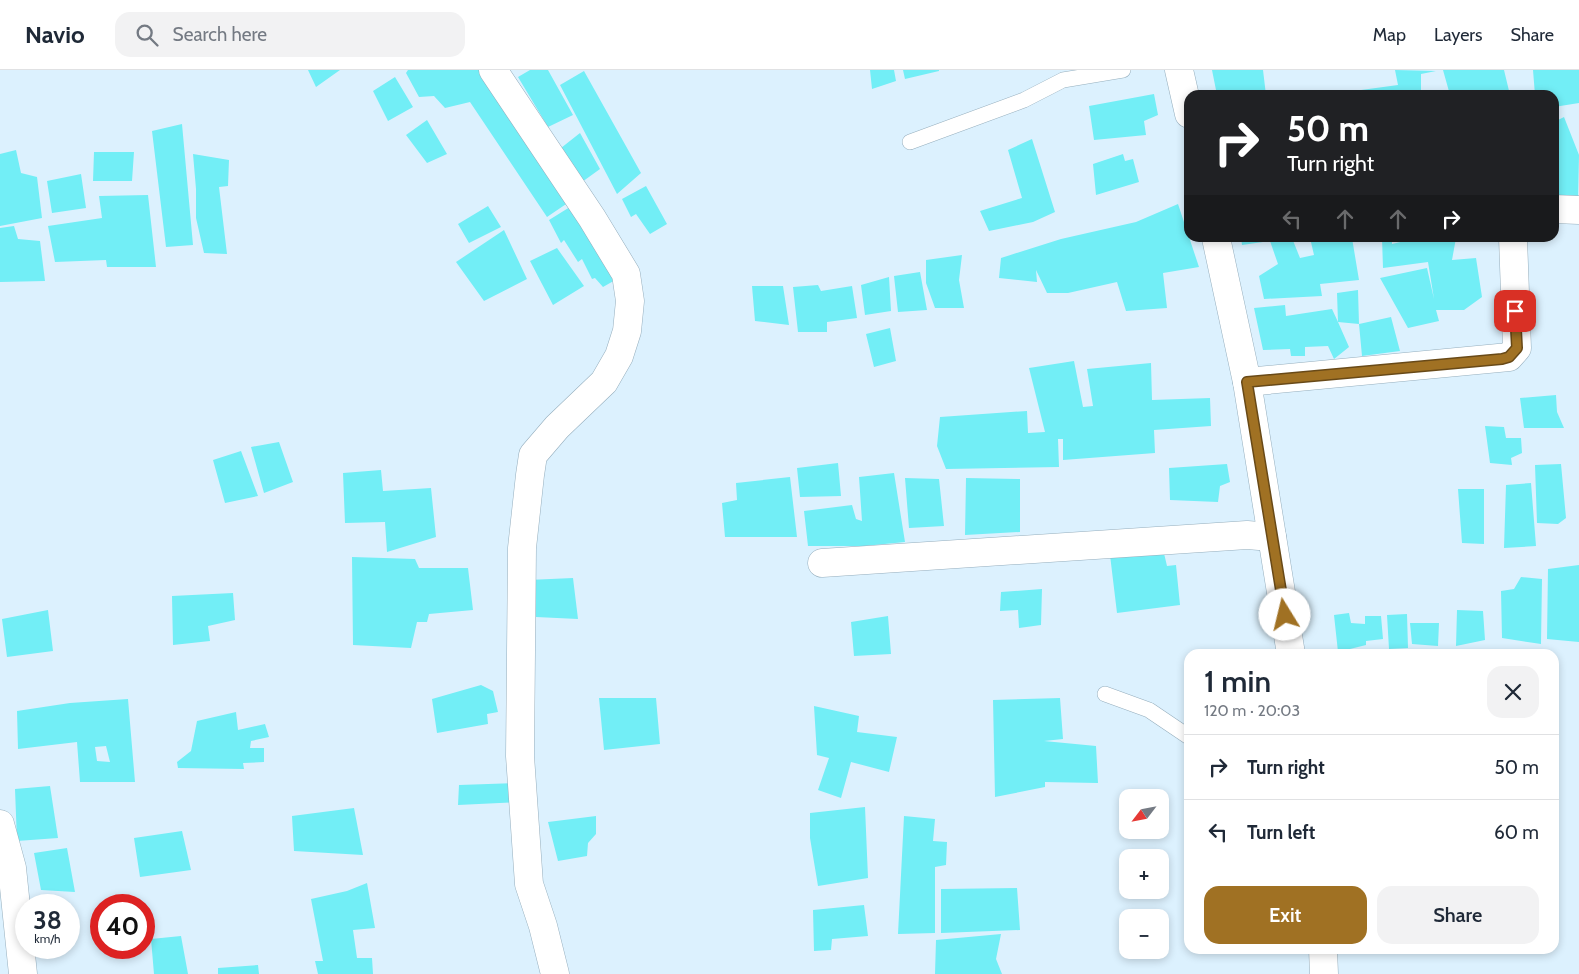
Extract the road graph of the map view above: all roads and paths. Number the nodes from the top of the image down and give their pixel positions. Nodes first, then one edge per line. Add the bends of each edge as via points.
1 (492, 70) edge
2 (1123, 70) edge
3 (1179, 70) edge
4 (1184, 92) edge
5 (910, 142) dead end
6 (1559, 209) edge
7 (1579, 210) edge
8 (1217, 242) edge
9 (1513, 242) edge
10 (1247, 382) junction
11 (1272, 537) junction
12 (822, 563) dead end
13 (1290, 649) edge
14 (1105, 694) dead end
15 (1184, 734) edge
16 (0, 824) edge
17 (1323, 954) edge
18 (23, 974) edge
19 (554, 974) edge
20 (1324, 974) edge

1 - 19 street via 626,274 630,301 627,331 619,356 604,382 533,455 530,475 522,548 520,756 529,884
2 - 5 lane via 1063,80 1024,100
3 - 4 street
6 - 7 street
8 - 10 street
9 - 10 street via 1517,348 1509,357
10 - 11 street
11 - 12 street
11 - 13 street
14 - 15 lane via 1149,710
16 - 18 street via 12,868
17 - 20 street

